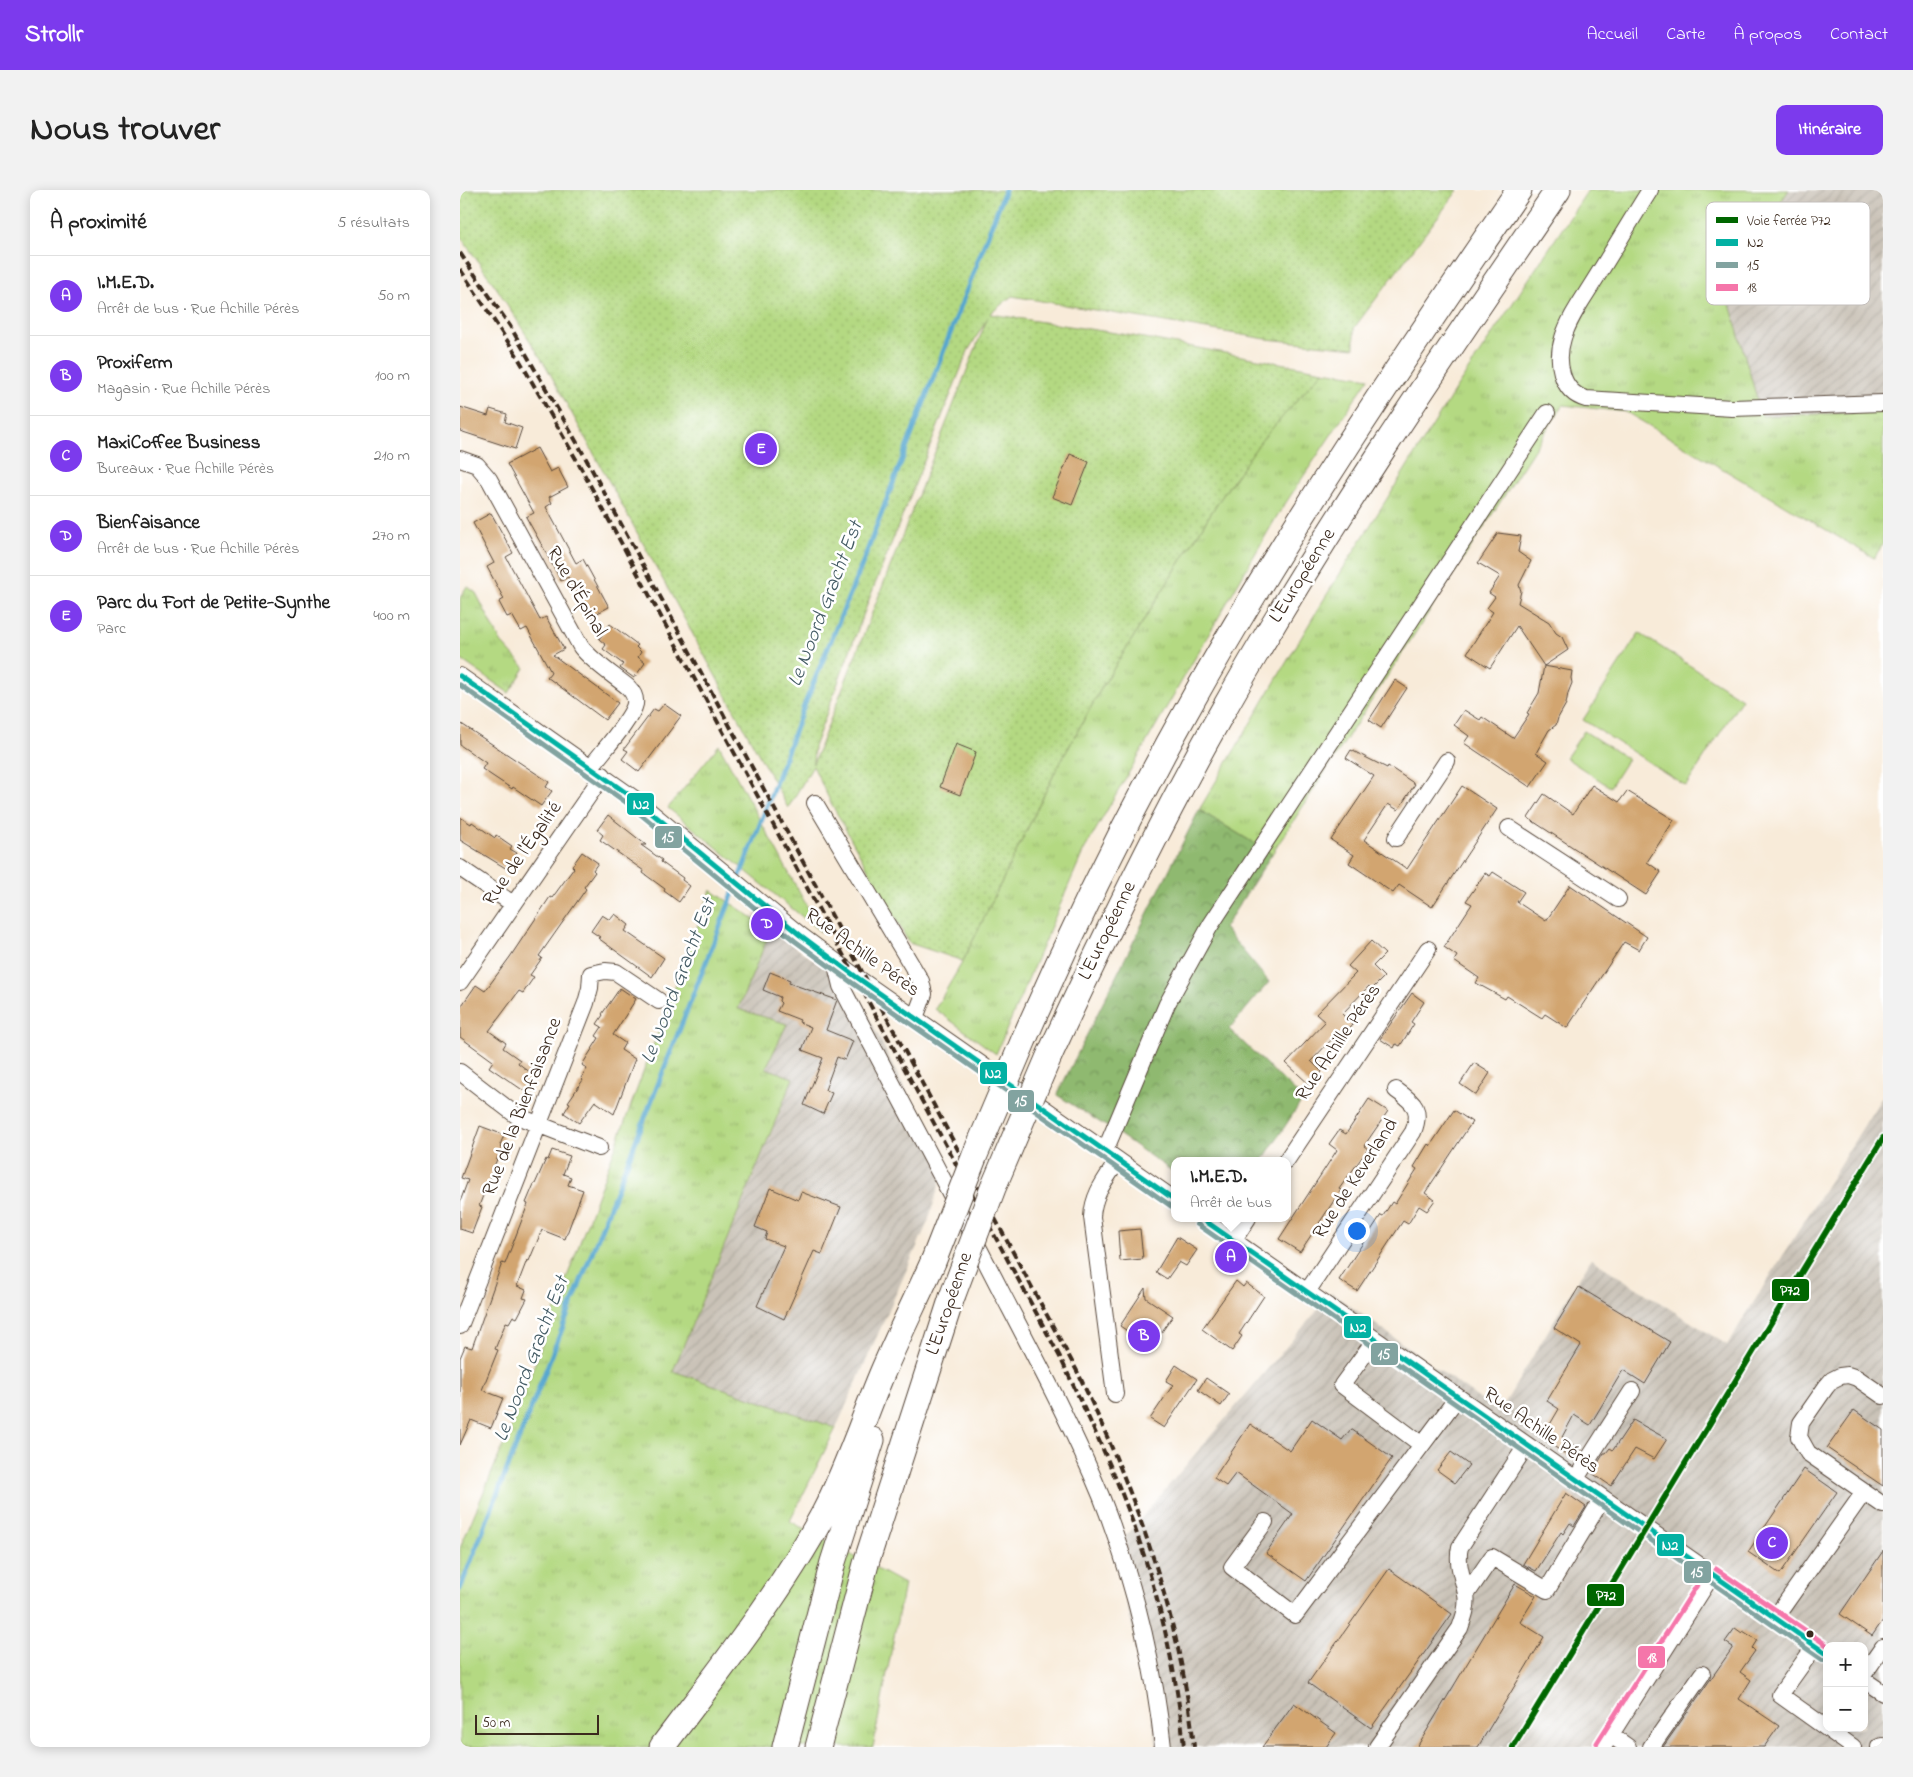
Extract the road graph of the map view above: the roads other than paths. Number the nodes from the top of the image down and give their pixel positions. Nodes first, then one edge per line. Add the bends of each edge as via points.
1 (1519, 190) edge
2 (1558, 190) edge
3 (1650, 190) edge
4 (1883, 403) edge
5 (1547, 413) dead end
6 (460, 458) edge
7 (460, 676) edge
8 (1447, 761) dead end
9 (597, 771) junction
10 (815, 803) dead end
11 (1509, 828) dead end
12 (1396, 838) dead end
13 (460, 868) edge
14 (1618, 899) dead end
15 (513, 904) junction
16 (1428, 949) dead end
17 (835, 961) junction
18 (460, 982) edge
19 (659, 1001) dead end
20 (915, 1018) junction
21 (460, 1072) edge
22 (1396, 1090) dead end
23 (539, 1125) junction
24 (599, 1148) dead end
25 (1104, 1151) junction
26 (1289, 1157) edge
27 (1118, 1160) junction
28 (1171, 1197) edge
29 (1207, 1222) edge
30 (1245, 1222) edge
31 (1233, 1241) junction
32 (933, 1262) junction
33 (1307, 1292) junction
34 (460, 1326) edge
35 (1375, 1340) junction
36 (1632, 1391) dead end
37 (1115, 1394) dead end
38 (1883, 1396) edge
39 (1457, 1398) junction
40 (1422, 1445) junction
41 (1526, 1446) junction
42 (1575, 1480) junction
43 (1864, 1492) junction
44 (1602, 1499) junction
45 (885, 1502) junction
46 (1883, 1505) edge
47 (1265, 1522) dead end
48 (1712, 1574) junction
49 (1466, 1595) junction
50 (1775, 1618) junction
51 (1883, 1647) edge
52 (1821, 1650) edge
53 (1868, 1668) edge
54 (1702, 1674) dead end
55 (1868, 1683) edge
56 (1883, 1694) edge
57 (1607, 1741) edge
58 (1831, 1741) edge
59 (1883, 1746) edge
60 (662, 1747) edge
61 (785, 1747) edge
62 (818, 1747) edge
63 (836, 1747) edge
64 (1163, 1747) edge
65 (1377, 1747) edge
66 (1628, 1747) edge
67 (1651, 1747) edge
68 (1853, 1747) edge
69 (1879, 1747) edge

1 - 32 highway, L'Européenne, bridge via 1383,391 1285,545 1187,710 1100,874 1024,1036
2 - 45 highway, L'Européenne, bridge via 1329,534 1223,711 1127,892 1050,1054 996,1179 952,1297
3 - 4 street via 1567,328 1560,348 1560,368 1571,391 1586,399 1742,408
5 - 25 street via 1206,932 1169,999
6 - 9 street, Rue d'Épinal via 477,465 489,479 581,647 635,697 631,714
7 - 9 street, Rue Achille Pérès
8 - 12 street
9 - 15 street, Rue de l'Égalité
9 - 17 street, Rue Achille Pérès
10 - 20 street via 921,982 924,994
11 - 14 street
13 - 15 street
15 - 18 street, Rue de l'Égalité
16 - 26 street, Rue Achille Pérès
17 - 20 street, Rue Achille Pérès
17 - 64 street via 841,986 1032,1350 1095,1482 1125,1568 1144,1637
19 - 23 street, Rue de la Bienfaisance via 616,972 606,970 591,974 586,1003
20 - 25 street, Rue Achille Pérès
21 - 23 street via 512,1112
22 - 33 street, Rue de Keverland via 1416,1109 1418,1120 1413,1132
23 - 24 street
23 - 34 street, Rue de la Bienfaisance
25 - 27 street, Rue Achille Pérès
27 - 28 street, Rue Achille Pérès
27 - 37 street via 1099,1188 1092,1217
29 - 31 street, Rue Achille Pérès
30 - 31 street
31 - 33 street, Rue Achille Pérès
32 - 60 highway via 818,1523 764,1608
32 - 61 highway, L'Européenne via 843,1531
33 - 35 street, Rue Achille Pérès
35 - 39 street, Rue Achille Pérès
35 - 40 street via 1342,1385
36 - 42 street
38 - 43 street via 1857,1378 1840,1376 1826,1387 1799,1430 1799,1437 1808,1453
39 - 40 street
39 - 41 street, Rue Achille Pérès
40 - 47 street via 1295,1614 1232,1567
41 - 42 street, Rue Achille Pérès
41 - 49 street via 1460,1547 1459,1560
42 - 44 street, Rue Achille Pérès
43 - 46 street
43 - 50 street
44 - 48 street, Rue Achille Pérès
44 - 49 street via 1547,1590 1492,1557
45 - 62 highway, L'Européenne via 851,1616
45 - 63 highway
48 - 50 street, Rue Achille Pérès
48 - 57 street
49 - 65 street via 1466,1612 1456,1636
50 - 52 street, Rue Achille Pérès
51 - 53 street
52 - 58 street via 1780,1696
54 - 67 street
55 - 56 street
57 - 66 street
58 - 68 street
59 - 69 street

